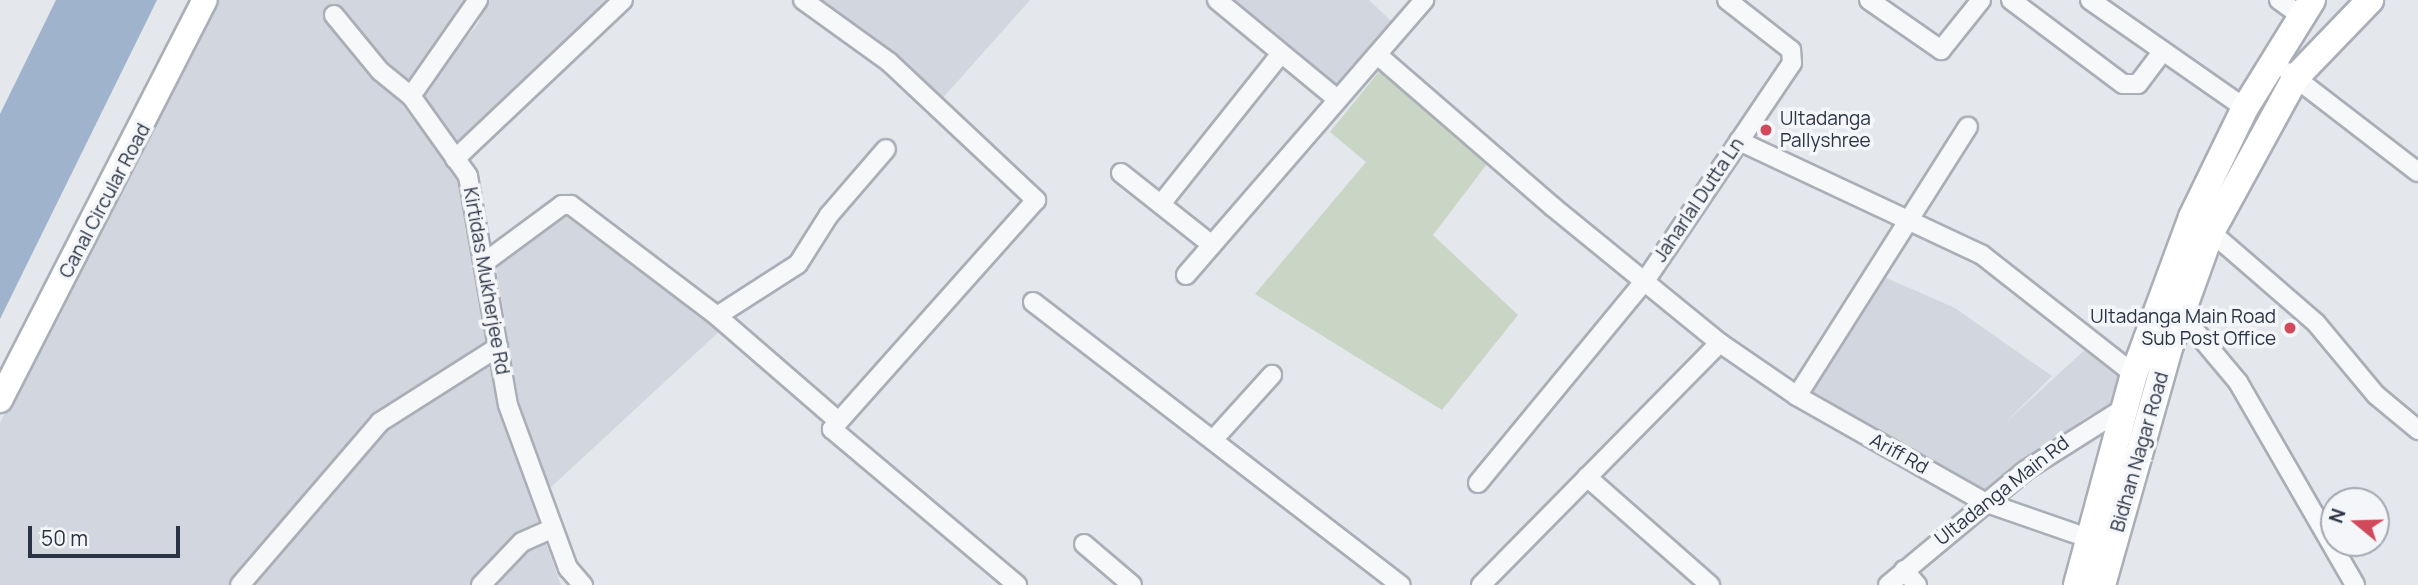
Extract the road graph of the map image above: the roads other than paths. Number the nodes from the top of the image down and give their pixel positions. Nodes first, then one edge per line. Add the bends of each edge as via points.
1 (205, 0) edge
2 (478, 0) edge
3 (623, 0) edge
4 (803, 0) edge
5 (1217, 0) edge
6 (1424, 0) edge
7 (1727, 0) edge
8 (1869, 0) edge
9 (1982, 0) edge
10 (2011, 0) edge
11 (2090, 0) edge
12 (2279, 0) edge
13 (2371, 0) edge
14 (2306, 8) edge
15 (334, 15) dead end
16 (2163, 51) junction
17 (1280, 55) junction
18 (1380, 57) junction
19 (2272, 63) junction
20 (2296, 77) junction
21 (411, 96) junction
22 (1336, 98) junction
23 (2245, 108) junction
24 (1968, 127) dead end
25 (1739, 141) junction
26 (886, 149) dead end
27 (455, 159) junction
28 (2418, 172) edge
29 (1121, 173) dead end
30 (1161, 204) junction
31 (1908, 219) junction
32 (2211, 232) junction
33 (1212, 245) junction
34 (485, 262) junction
35 (1186, 275) dead end
36 (1647, 278) junction
37 (1033, 302) dead end
38 (2181, 314) junction
39 (717, 316) junction
40 (1720, 343) junction
41 (498, 348) junction
42 (2134, 374) junction
43 (1272, 375) dead end
44 (1797, 396) junction
45 (0, 400) edge
46 (2124, 408) junction
47 (836, 419) junction
48 (2418, 430) edge
49 (1213, 440) junction
50 (1587, 477) junction
51 (1478, 483) dead end
52 (1984, 502) junction
53 (553, 528) junction
54 (2091, 539) junction
55 (1084, 544) dead end
56 (1904, 570) junction
57 (240, 585) edge
58 (481, 585) edge
59 (583, 585) edge
60 (1017, 585) edge
61 (1132, 585) edge
62 (1401, 585) edge
63 (1480, 585) edge
64 (1710, 585) edge
65 (1888, 585) edge
66 (1917, 585) edge
67 (2077, 585) edge
68 (2102, 585) edge
69 (2355, 585) edge

1 - 45 main road, Canal Circular Road
2 - 21 street
3 - 27 street
4 - 47 street via 889,62 1036,200
5 - 17 street
6 - 18 street
7 - 25 street, Jaharlal Dutta Ln via 1795,56
8 - 9 street via 1941,50
10 - 16 street via 2123,84 2138,84
11 - 16 street
12 - 14 street
13 - 20 main road, Bidhan Nagar Road
14 - 19 main road, Bidhan Nagar Road
15 - 21 street, Kirtidas Mukherjee Rd via 380,71
16 - 23 street
17 - 22 street
17 - 30 street
18 - 22 street
18 - 36 street, Ariff Rd via 1553,207
19 - 20 street
19 - 23 main road, Bidhan Nagar Road
20 - 28 street
20 - 32 main road, Bidhan Nagar Road
21 - 27 street, Kirtidas Mukherjee Rd
22 - 33 street
23 - 42 main road, Bidhan Nagar Road via 2192,217
24 - 31 street
25 - 31 street
25 - 36 street, Jaharlal Dutta Ln
26 - 39 street via 829,215 798,264
27 - 34 street, Kirtidas Mukherjee Rd via 468,176
29 - 30 street
30 - 33 street
31 - 42 street via 1982,255
31 - 44 street
32 - 38 main road, Bidhan Nagar Road
32 - 48 street via 2316,323 2376,395
33 - 35 street
34 - 39 street via 567,204
34 - 41 street, Kirtidas Mukherjee Rd
36 - 40 street, Ariff Rd
36 - 51 street, Jaharlal Dutta Ln
37 - 49 street
38 - 68 main road, Bidhan Nagar Road
38 - 69 street via 2238,383
39 - 47 street
40 - 44 street, Ariff Rd
40 - 50 street
41 - 53 street, Kirtidas Mukherjee Rd via 508,405
41 - 57 street via 380,422
42 - 46 main road, Bidhan Nagar Road
43 - 49 street
44 - 52 street, Ariff Rd
46 - 52 street, Ultadanga Main Rd via 2092,423
46 - 54 main road, Bidhan Nagar Road
47 - 60 street via 832,435
49 - 62 street
50 - 63 street
50 - 64 street
52 - 54 street, Ariff Rd
52 - 56 street, Ultadanga Main Rd
53 - 58 street via 522,542
53 - 59 street, Kirtidas Mukherjee Rd via 568,568
54 - 67 main road, Bidhan Nagar Road
55 - 61 street
56 - 65 street, Ultadanga Main Rd
56 - 66 street

